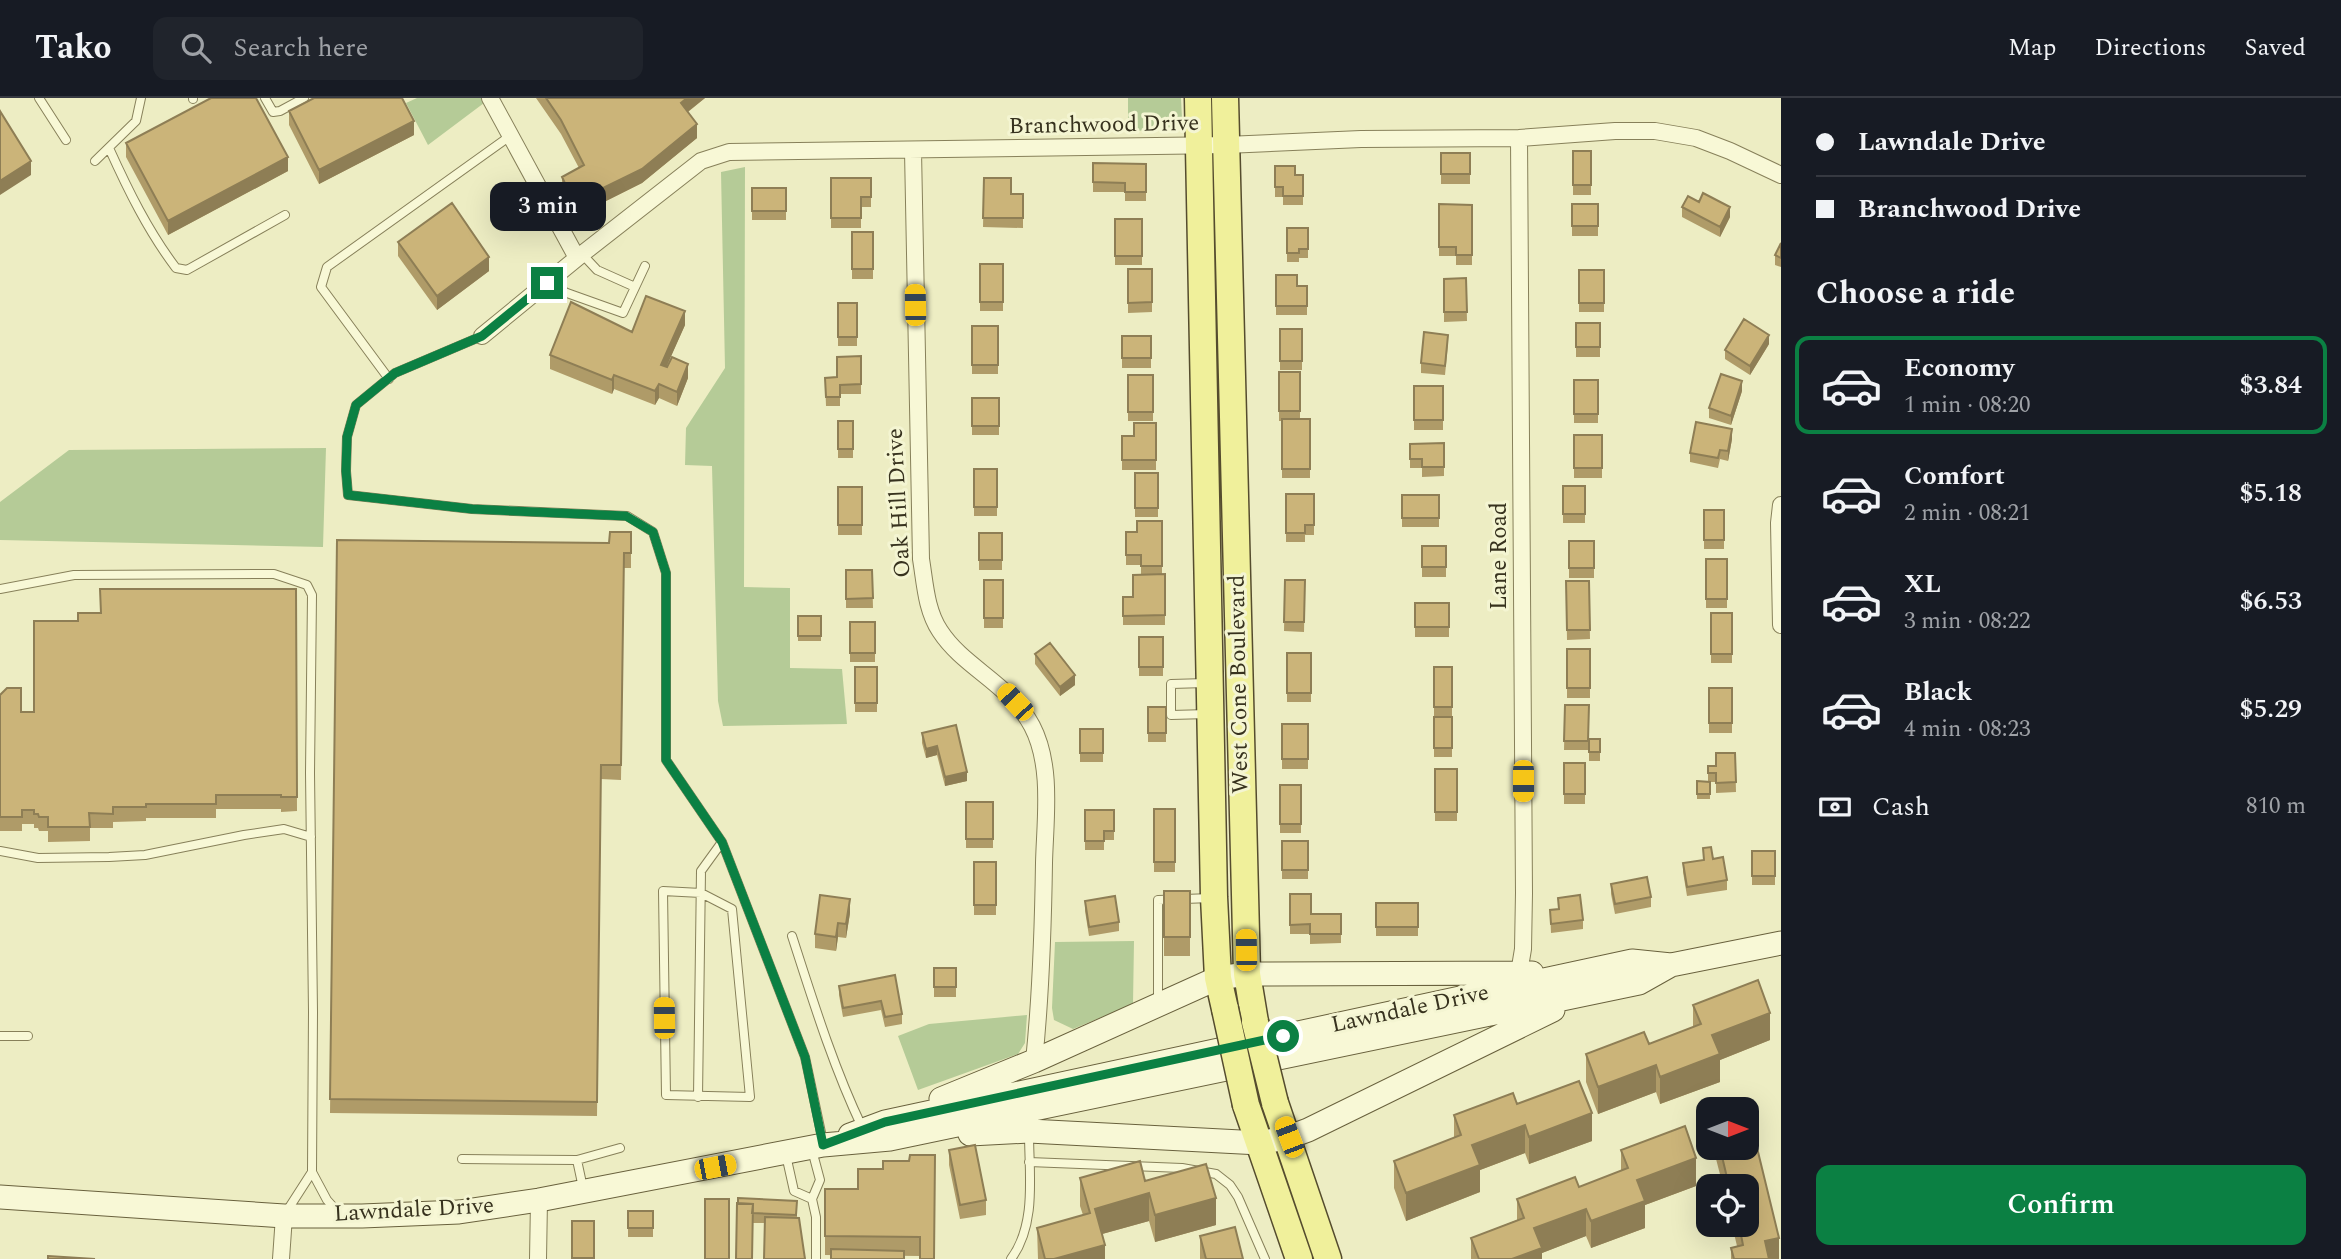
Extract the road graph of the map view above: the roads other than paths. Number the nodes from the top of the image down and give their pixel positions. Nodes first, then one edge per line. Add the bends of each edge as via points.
1 (39, 98) edge
2 (141, 98) edge
3 (265, 98) edge
4 (304, 98) edge
5 (490, 98) edge
6 (1198, 98) edge
7 (1225, 98) edge
8 (510, 136) junction
9 (1519, 138) junction
10 (66, 140) dead end
11 (1199, 145) junction
12 (1226, 145) junction
13 (109, 148) junction
14 (913, 151) junction
15 (95, 162) dead end
16 (1781, 175) edge
17 (285, 215) dead end
18 (580, 256) junction
19 (645, 266) dead end
20 (547, 283) junction
21 (635, 287) junction
22 (482, 336) joint
23 (388, 379) junction
24 (1781, 505) edge
25 (0, 589) edge
26 (1781, 625) edge
27 (1210, 683) junction
28 (1211, 714) junction
29 (311, 837) junction
30 (722, 842) junction
31 (0, 851) edge
32 (701, 893) junction
33 (1214, 897) junction
34 (792, 936) dead end
35 (1781, 943) edge
36 (1519, 973) junction
37 (1247, 974) junction
38 (1218, 978) junction
39 (1581, 984) junction
40 (1158, 1004) junction
41 (0, 1036) edge
42 (28, 1036) dead end
43 (1034, 1061) junction
44 (698, 1097) junction
45 (863, 1130) junction
46 (888, 1130) junction
47 (1029, 1131) junction
48 (1289, 1137) junction
49 (1260, 1143) junction
50 (817, 1146) junction
51 (620, 1148) dead end
52 (786, 1153) junction
53 (462, 1159) dead end
54 (577, 1160) junction
55 (1029, 1162) junction
56 (312, 1172) junction
57 (584, 1192) junction
58 (0, 1197) edge
59 (812, 1199) junction
60 (539, 1200) junction
61 (284, 1216) junction
62 (341, 1216) junction
63 (281, 1259) edge
64 (538, 1259) edge
65 (816, 1259) edge
66 (1011, 1259) edge
67 (1265, 1259) edge
68 (1299, 1259) edge
69 (1328, 1259) edge

1 - 10 lane
2 - 13 lane via 136,121
3 - 4 lane via 273,112
5 - 8 street
6 - 11 main road, West Cone Boulevard
7 - 12 main road, West Cone Boulevard
8 - 18 street
8 - 23 lane via 327,267 321,287
9 - 12 street, Branchwood Drive
9 - 16 street, Branchwood Drive via 1655,131 1696,138
9 - 36 street, Lane Road via 1524,893
11 - 12 street, Branchwood Drive
11 - 14 street, Branchwood Drive
11 - 27 main road, West Cone Boulevard
12 - 37 main road, West Cone Boulevard
13 - 15 lane
13 - 17 lane via 132,198 176,268 187,270
14 - 18 street, Branchwood Drive via 729,152 701,161
14 - 43 street, Oak Hill Drive via 922,559 931,613 955,650 998,683 1026,715 1045,777 1042,972
18 - 20 street, Branchwood Drive
18 - 21 lane via 597,270
19 - 21 lane
20 - 21 lane via 623,313
20 - 22 street, Branchwood Drive
22 - 23 lane
23 - 30 lane via 356,405 347,437 348,495 472,509 626,516 653,532 666,573 666,760
24 - 26 street
25 - 29 lane via 74,575 274,574 307,585 312,595
27 - 28 main road, West Cone Boulevard
27 - 28 lane via 1171,684 1171,715
28 - 33 main road, West Cone Boulevard
29 - 31 lane via 284,829 145,855 109,857 38,858
29 - 56 lane
30 - 32 lane via 701,871
30 - 50 lane via 805,1057
32 - 44 lane
32 - 44 lane via 663,891 666,1095
32 - 44 lane via 732,909 750,1097
33 - 38 main road, West Cone Boulevard
33 - 40 lane via 1157,900
34 - 45 lane via 825,1041
35 - 39 main road, Lawndale Drive via 1671,965 1639,984
36 - 37 main road
36 - 39 main road
37 - 38 main road
37 - 48 main road, West Cone Boulevard, bridge via 1275,1103
38 - 40 main road
38 - 49 main road, West Cone Boulevard, bridge via 1246,1105
39 - 46 main road, Lawndale Drive
39 - 48 main road
40 - 43 main road
41 - 42 lane
43 - 46 main road
45 - 46 main road, Lawndale Drive
45 - 50 main road, Lawndale Drive
46 - 47 main road
46 - 50 main road, Lawndale Drive
47 - 49 main road
47 - 55 lane
48 - 49 main road
48 - 69 main road, West Cone Boulevard
49 - 68 main road, West Cone Boulevard
50 - 52 main road, Lawndale Drive
50 - 59 lane via 820,1180
51 - 54 lane
52 - 57 main road, Lawndale Drive
52 - 59 lane via 794,1191
53 - 54 lane
54 - 57 lane
55 - 66 lane via 1028,1218
55 - 67 lane via 1182,1168 1216,1174 1238,1197
56 - 61 lane
56 - 62 lane
57 - 60 main road, Lawndale Drive
58 - 61 main road, Lawndale Drive
59 - 65 lane
60 - 62 main road, Lawndale Drive via 459,1212
60 - 64 street
61 - 62 main road, Lawndale Drive
61 - 63 street

